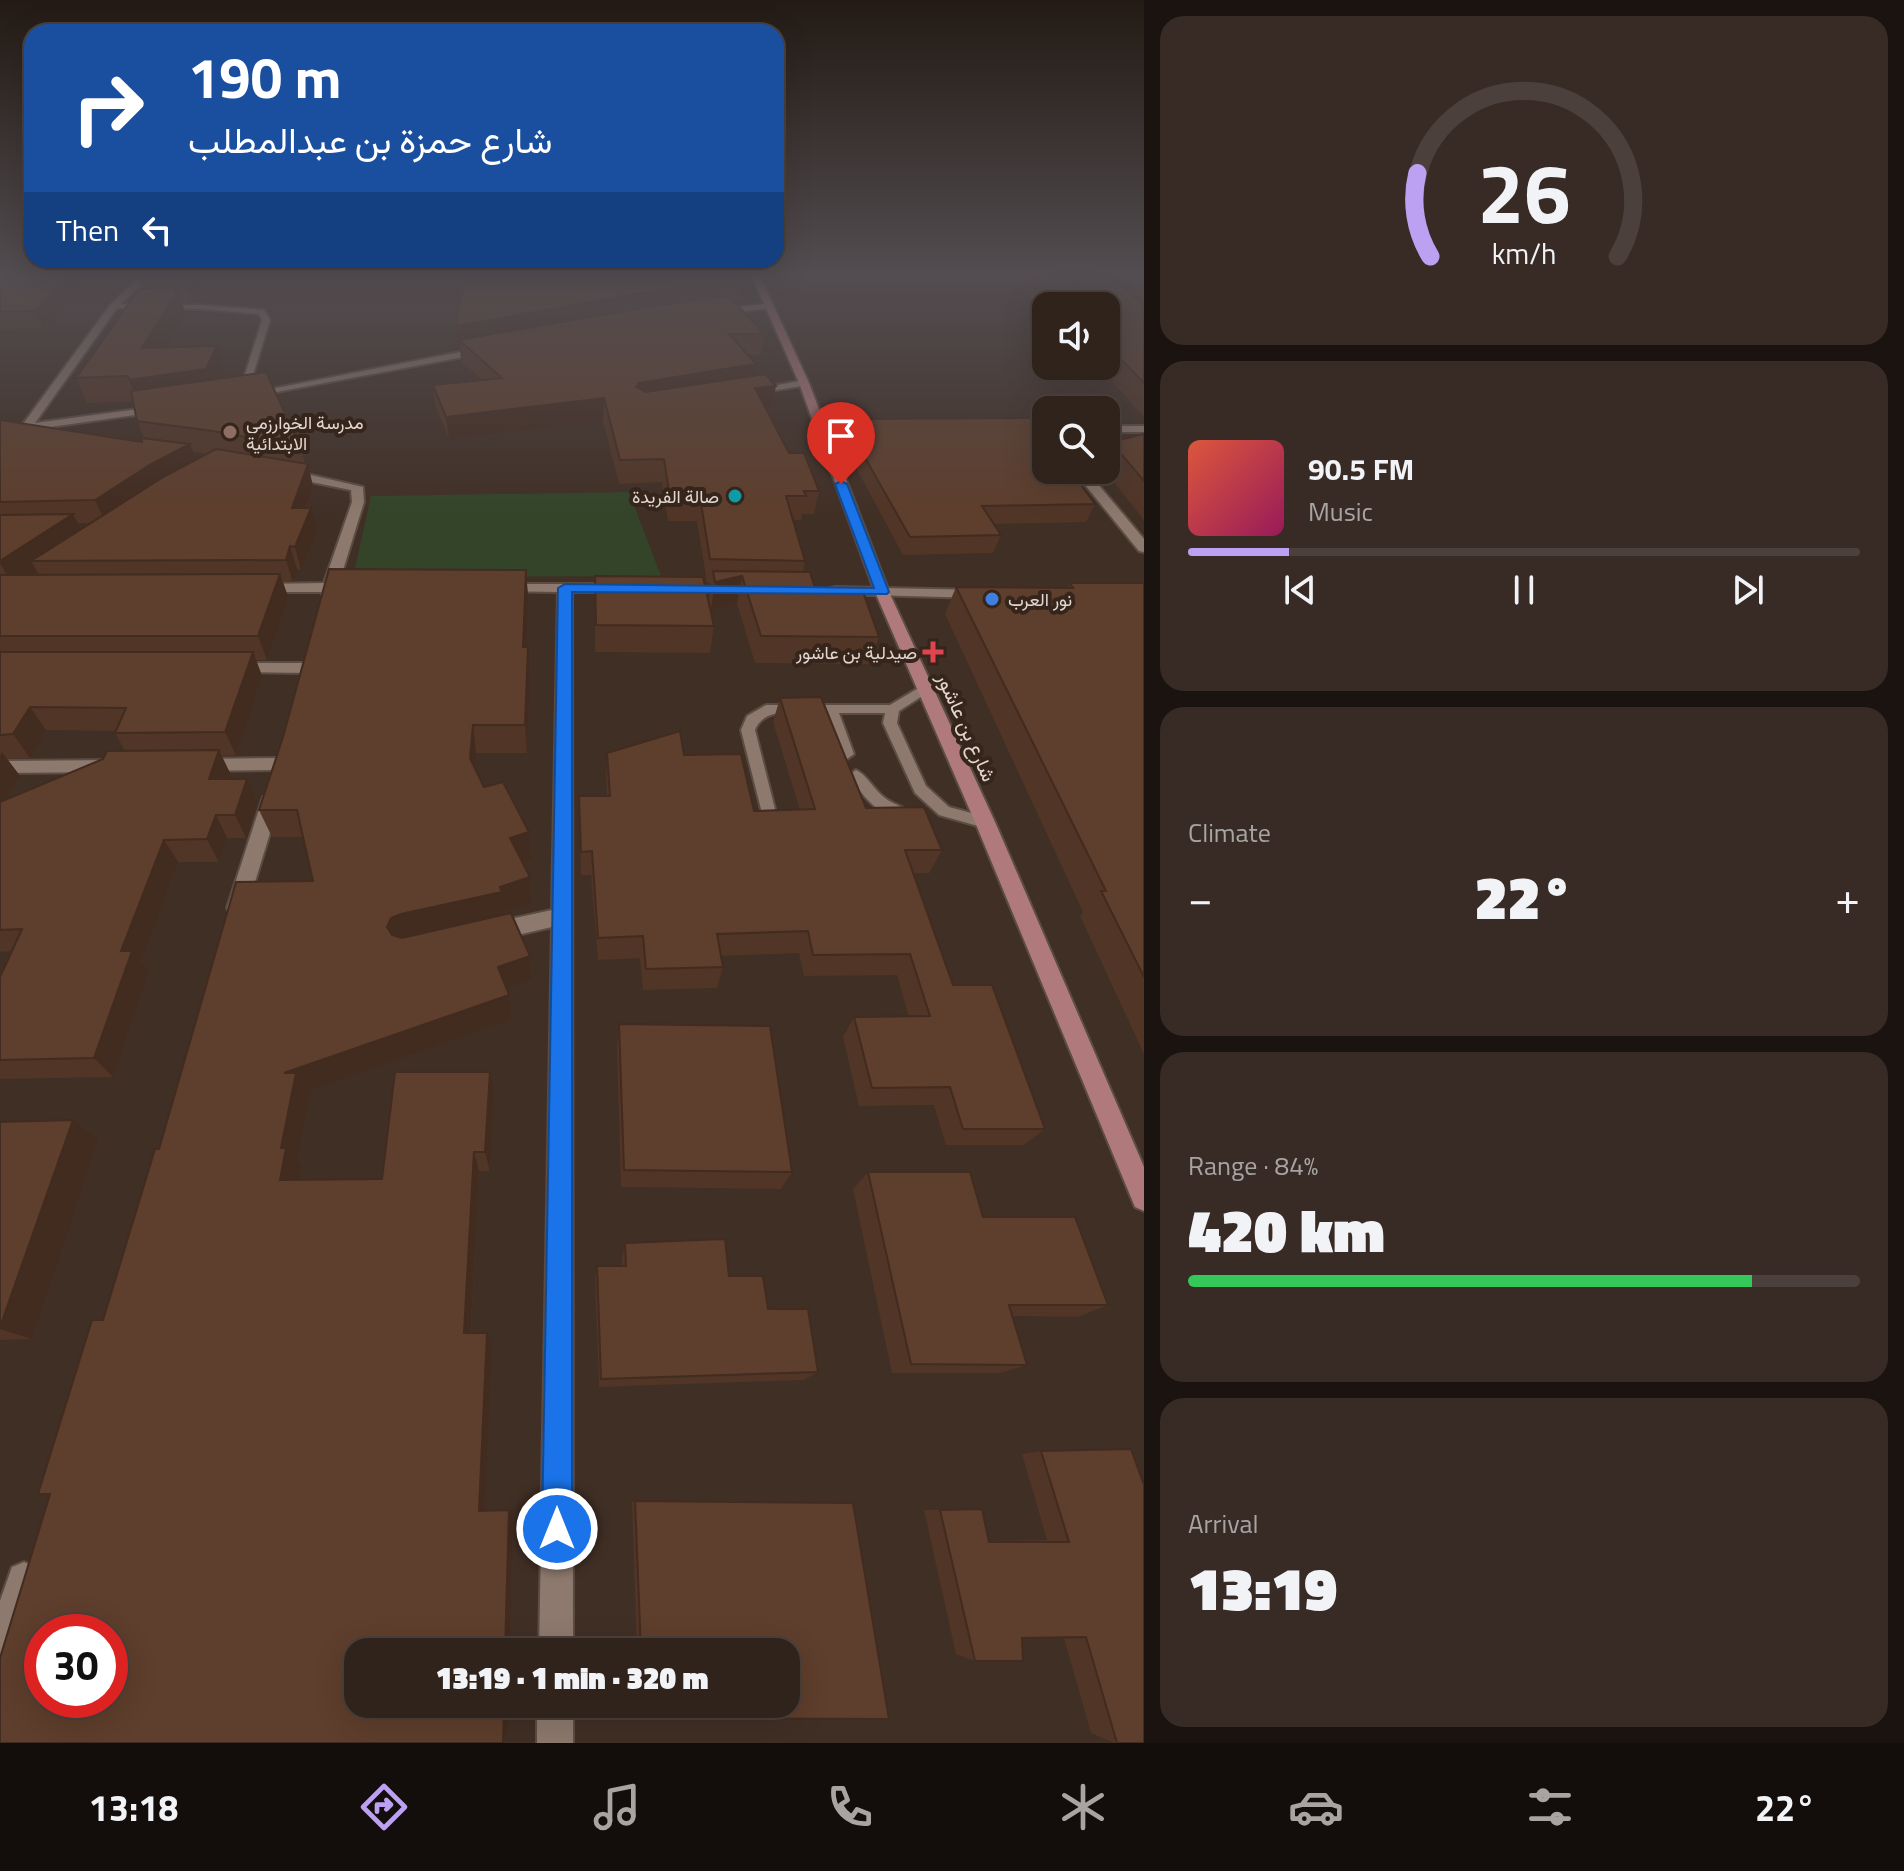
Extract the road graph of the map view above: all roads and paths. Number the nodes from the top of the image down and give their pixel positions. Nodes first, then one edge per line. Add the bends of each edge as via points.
1 (80, 353) edge
2 (256, 353) edge
3 (469, 353) edge
4 (791, 353) edge
5 (804, 383) junction
6 (745, 392) edge
7 (243, 395) junction
8 (228, 398) edge
9 (170, 407) edge
10 (28, 425) junction
11 (1120, 429) edge
12 (1144, 429) edge
13 (820, 430) junction
14 (887, 430) edge
15 (0, 432) edge
16 (42, 440) edge
17 (268, 471) edge
18 (1091, 484) edge
19 (1144, 548) edge
20 (329, 587) junction
21 (360, 587) edge
22 (486, 588) edge
23 (565, 588) junction
24 (628, 588) edge
25 (251, 589) edge
26 (819, 591) edge
27 (882, 592) junction
28 (990, 594) edge
29 (322, 614) edge
30 (316, 641) edge
31 (216, 668) edge
32 (309, 668) junction
33 (925, 688) junction
34 (301, 695) edge
35 (831, 709) junction
36 (893, 709) junction
37 (290, 736) edge
38 (847, 754) edge
39 (282, 764) junction
40 (175, 765) edge
41 (128, 766) edge
42 (0, 767) edge
43 (856, 775) edge
44 (767, 809) edge
45 (944, 811) junction
46 (985, 822) junction
47 (562, 916) junction
48 (230, 930) edge
49 (470, 937) edge
50 (1144, 1198) edge
51 (34, 1550) edge
52 (556, 1638) edge
53 (0, 1655) edge
54 (555, 1718) edge
55 (555, 1743) edge

1 - 10 street
2 - 7 lane
3 - 7 street
4 - 5 main road, شارع بن عاشور
5 - 6 street
5 - 13 main road, شارع بن عاشور
7 - 8 street
9 - 10 street via 124,420
10 - 15 street
11 - 12 street
13 - 14 street
13 - 27 main road, شارع بن عاشور
15 - 16 street
17 - 20 street via 357,487 358,502
18 - 19 street
20 - 21 street
20 - 25 street
20 - 29 street
22 - 23 street
23 - 24 street
23 - 47 street
26 - 27 street
27 - 28 street
27 - 33 main road, شارع بن عاشور
30 - 32 street
31 - 32 street
32 - 34 street
33 - 36 lane
33 - 46 main road, شارع بن عاشور
35 - 36 lane
35 - 38 lane
35 - 44 lane via 766,709 752,719 748,730
36 - 45 lane via 890,723 920,789
37 - 39 street
39 - 40 street
39 - 48 street
41 - 42 street
43 - 45 lane via 870,796 892,812 912,817
45 - 46 lane
46 - 50 main road, شارع بن عاشور
47 - 49 street
47 - 52 street
51 - 53 street
54 - 55 street

